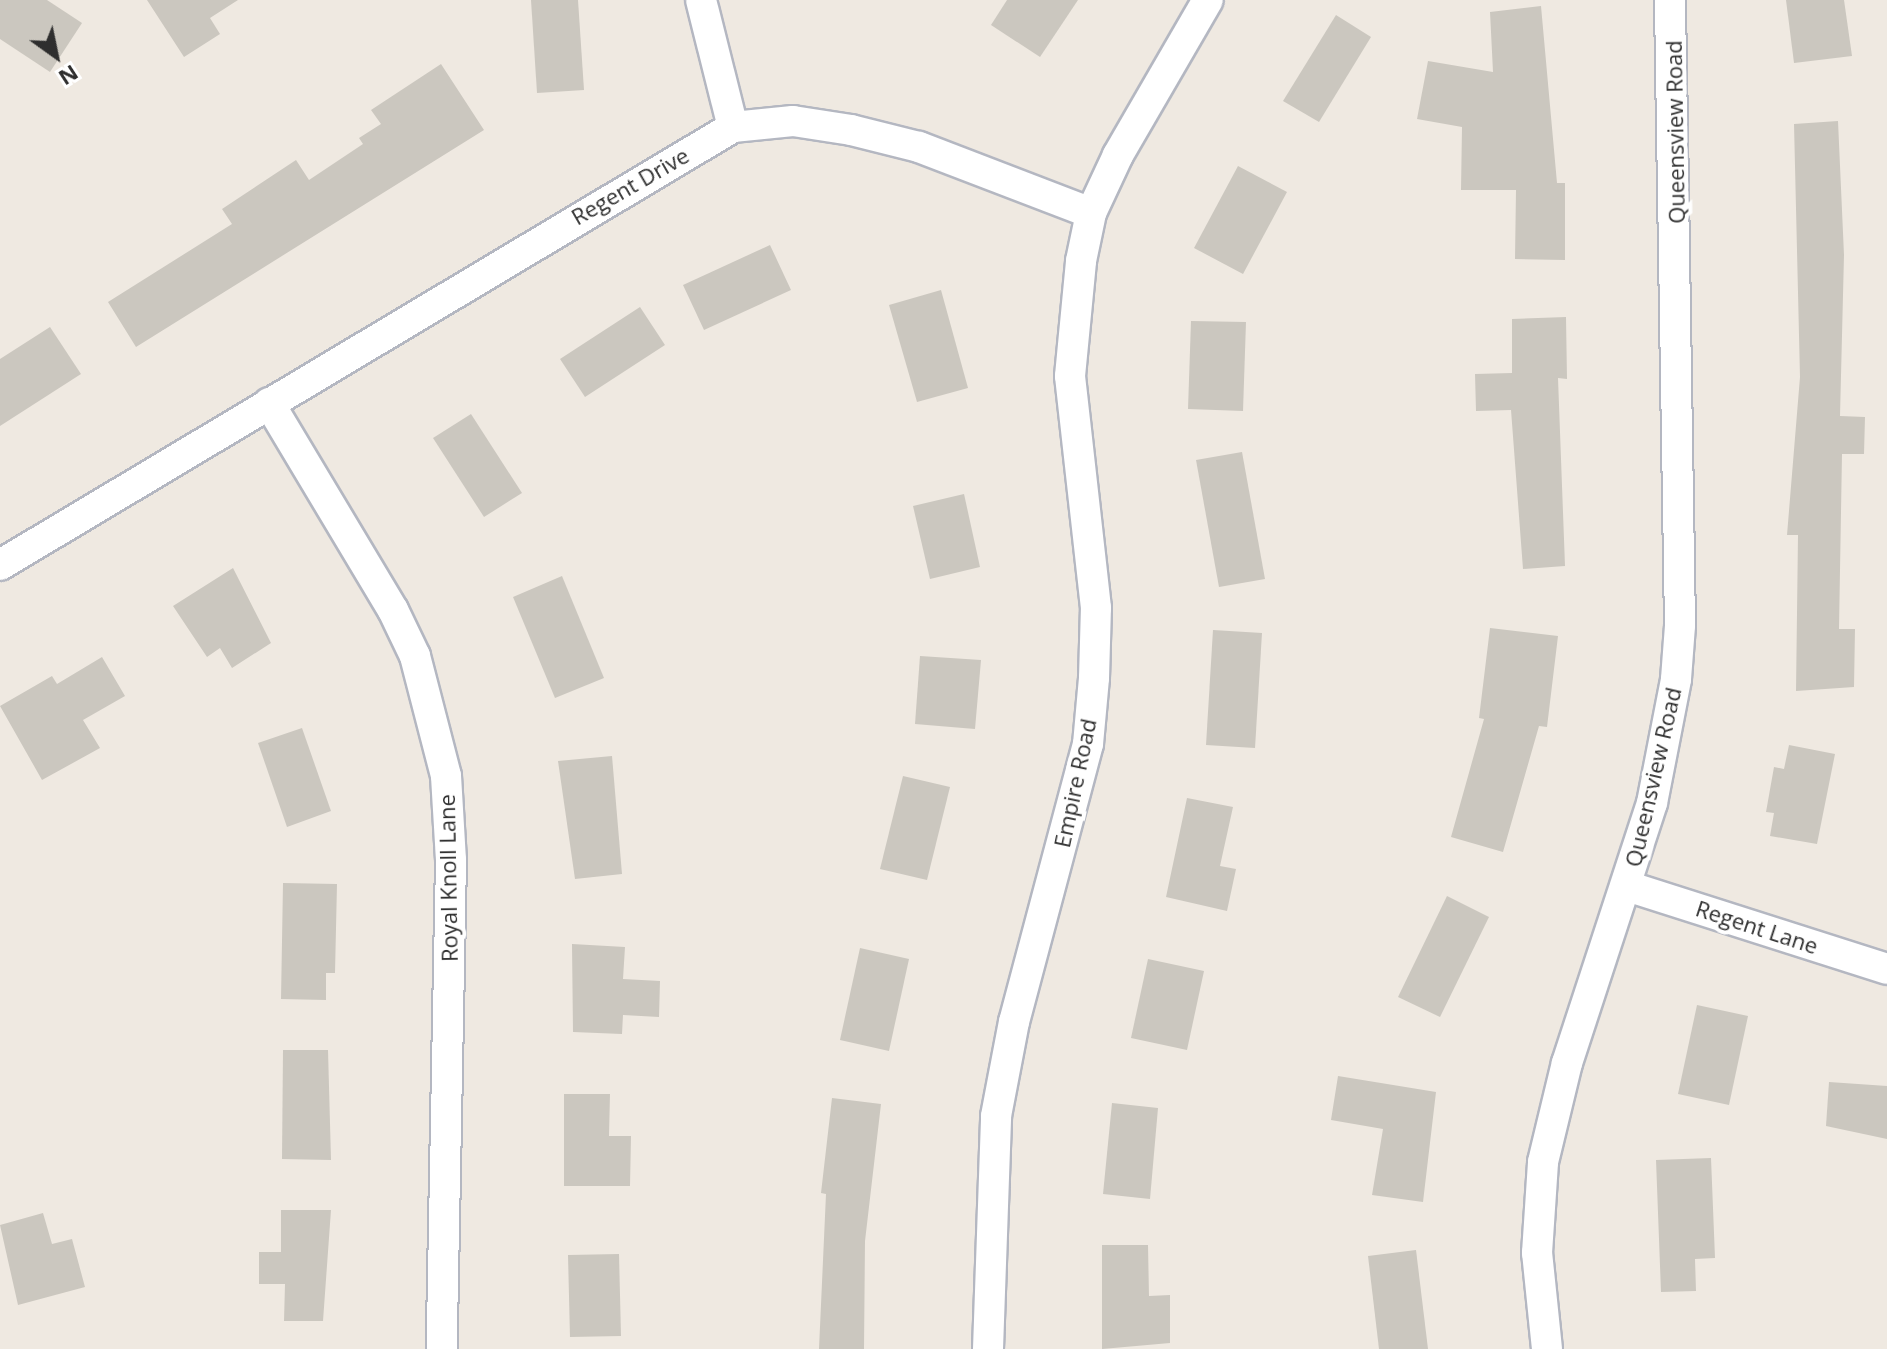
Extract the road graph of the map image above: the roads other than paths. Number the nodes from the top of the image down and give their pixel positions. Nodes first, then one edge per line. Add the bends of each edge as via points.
1 (701, 0) edge
2 (1208, 0) edge
3 (1670, 0) edge
4 (733, 127) junction
5 (1091, 213) junction
6 (269, 403) junction
7 (0, 565) edge
8 (1627, 886) junction
9 (1887, 969) edge
10 (442, 1349) edge
11 (988, 1349) edge
12 (1547, 1349) edge

1 - 4 street
2 - 5 street
3 - 8 street, Queensview Road via 1680,626 1666,740
4 - 5 street, Regent Drive via 793,121 851,130 919,147
4 - 6 street, Regent Drive
5 - 11 street, Empire Road via 1074,307 1070,376 1096,608 1094,678 1088,744 1014,1022 996,1116
6 - 7 street, Regent Drive
6 - 10 street, Royal Knoll Lane via 399,621 419,668 446,776 451,860
8 - 9 street, Regent Lane
8 - 12 street, Queensview Road via 1567,1063 1543,1162 1537,1253

